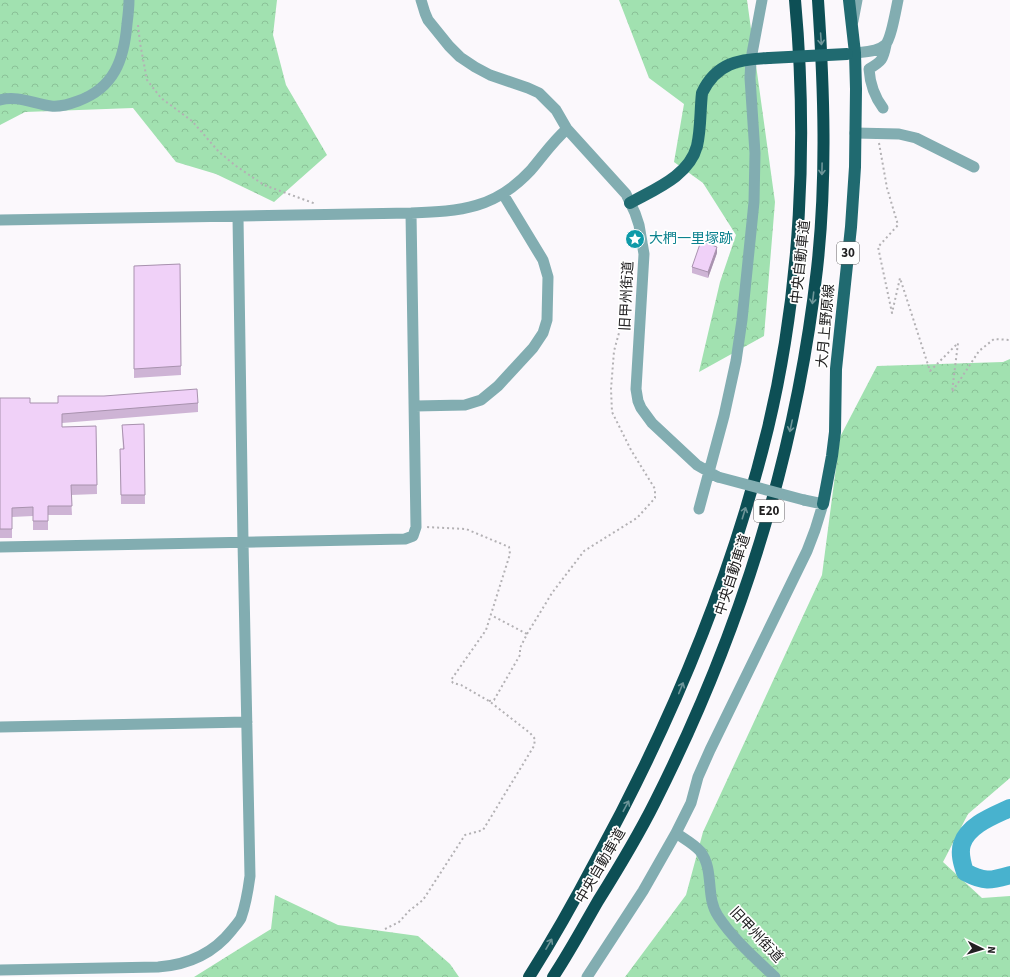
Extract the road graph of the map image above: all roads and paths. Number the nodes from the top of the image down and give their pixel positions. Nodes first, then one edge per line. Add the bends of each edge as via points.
1 (129, 0) edge
2 (421, 0) edge
3 (762, 0) edge
4 (795, 0) edge
5 (818, 0) edge
6 (849, 0) edge
7 (857, 0) edge
8 (898, 0) edge
9 (138, 23) dead end
10 (852, 27) junction
11 (886, 45) junction
12 (851, 54) junction
13 (751, 59) junction
14 (0, 100) edge
15 (883, 108) dead end
16 (567, 129) junction
17 (855, 133) junction
18 (879, 142) dead end
19 (974, 167) dead end
20 (503, 194) junction
21 (630, 203) junction
22 (322, 206) dead end
23 (411, 213) junction
24 (238, 217) junction
25 (0, 220) edge
26 (631, 291) dead end
27 (1010, 340) edge
28 (415, 406) junction
29 (714, 474) junction
30 (823, 504) junction
31 (699, 509) dead end
32 (416, 527) junction
33 (243, 542) junction
34 (0, 547) edge
35 (491, 615) junction
36 (527, 634) junction
37 (490, 701) junction
38 (247, 722) junction
39 (0, 727) edge
40 (676, 832) junction
41 (385, 929) dead end
42 (0, 970) edge
43 (529, 977) edge
44 (553, 977) edge
45 (586, 977) edge
46 (774, 977) edge

1 - 14 street via 126,40 122,55 116,72 105,86 87,98 52,106 27,100
2 - 16 street, 旧甲州街道 via 428,20 460,57 490,75 539,93 556,110
3 - 13 street
43 -> 4 highway, 中央自動車道 / E20 via 578,894 655,748 717,597 755,478 780,368 794,266 801,114
5 -> 44 highway, 中央自動車道 / E20 via 823,109 818,260 802,373 776,485 724,647 680,750 624,858
6 - 10 main road, 大月上野原線 / 30
7 - 10 street
8 - 11 street
9 - 22 path via 146,80 162,98 192,121 218,152 258,181
10 - 12 main road, 大月上野原線 / 30
11 - 12 street via 879,49
11 - 15 street via 881,62 869,69 870,82
12 - 13 main road, bridge
12 - 17 main road, 大月上野原線 / 30 via 856,89
13 - 21 main road via 722,68 705,86 697,147 687,165 673,178
13 - 29 street via 755,154 748,272 736,361
16 - 20 street via 532,169
16 - 21 street, 旧甲州街道 via 626,194
17 - 19 street via 899,134 916,138
17 - 30 main road, 大月上野原線 / 30 via 851,227 836,369 835,432
18 - 27 path via 887,188 898,225 878,247 892,313 900,278 930,371 958,343 952,392 979,351 994,339
20 - 23 street via 463,210
20 - 28 street via 543,260 548,277 547,320 543,333 533,348 498,386 481,400 465,406
21 - 29 street, 旧甲州街道 via 639,225 644,254 636,389 638,401 652,423 674,445 697,465
23 - 24 street
23 - 28 street
24 - 25 street
24 - 33 street
26 - 36 path via 614,351 612,412 655,489 655,498 637,518 584,550 552,593
28 - 32 street
29 - 30 street, 旧甲州街道, bridge
29 - 31 street
30 - 40 street via 807,551 710,750 698,777 691,803
32 - 33 street via 413,536 405,539
32 - 35 path via 466,529 509,547 510,554
33 - 34 street
33 - 38 street
35 - 36 path
35 - 37 path via 486,630 451,680
36 - 37 path via 520,648 520,655 494,700
37 - 41 path via 530,733 535,739 534,746 483,830 465,836 423,900 399,922
38 - 39 street
38 - 42 street via 250,876 240,920 219,945 202,956 171,966
40 - 45 street via 643,891
40 - 46 street, 旧甲州街道 via 700,851 704,858 711,900 718,916 735,938

